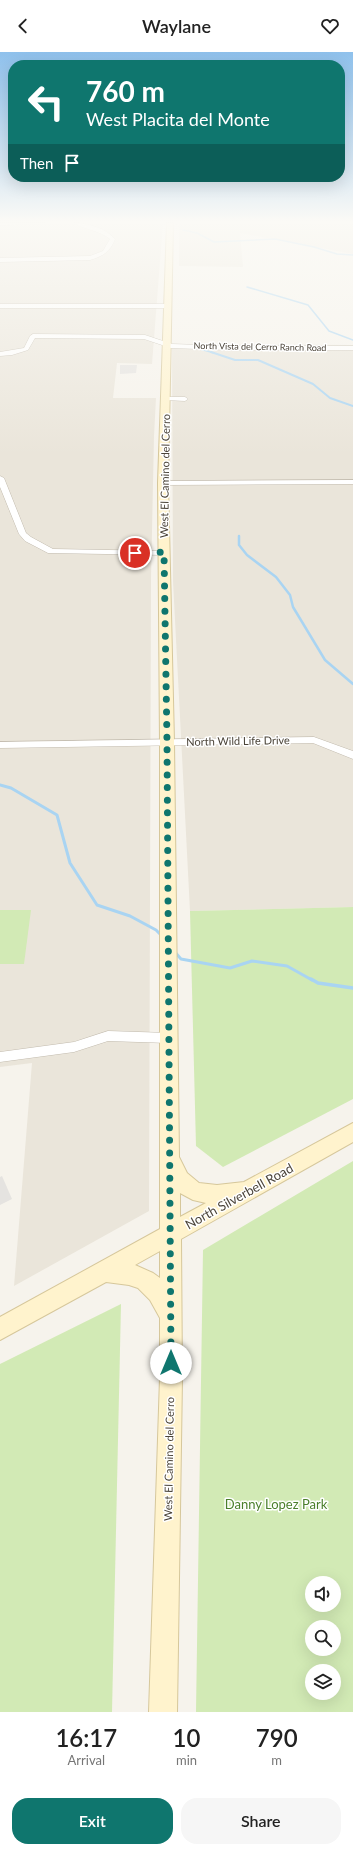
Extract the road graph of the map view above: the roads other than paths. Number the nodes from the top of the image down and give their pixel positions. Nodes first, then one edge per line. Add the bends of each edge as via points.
1 (168, 300) edge
2 (0, 306) edge
3 (168, 306) junction
4 (167, 345) junction
5 (353, 348) edge
6 (0, 354) edge
7 (166, 398) junction
8 (185, 399) dead end
9 (0, 478) edge
10 (353, 482) edge
11 (164, 483) junction
12 (164, 552) junction
13 (167, 742) junction
14 (0, 744) edge
15 (353, 756) edge
16 (169, 1038) junction
17 (0, 1057) edge
18 (353, 1132) edge
19 (169, 1156) junction
20 (250, 1190) junction
21 (171, 1234) junction
22 (105, 1271) junction
23 (171, 1318) junction
24 (0, 1329) edge
25 (163, 1712) edge

1 - 3 street, West El Camino del Cerro
2 - 3 street
3 - 4 street, West El Camino del Cerro
4 - 5 street, North Vista del Cerro Ranch Road via 228,348
4 - 6 street, North Vista del Cerro Ranch Road via 145,336 33,336 26,349
4 - 7 street, West El Camino del Cerro
7 - 8 street, West El Camino del Cerro
7 - 11 street, West El Camino del Cerro
9 - 12 street via 23,534 51,552
10 - 11 street
11 - 12 street, West El Camino del Cerro
12 - 13 street, West El Camino del Cerro
13 - 14 street, North Wild Life Drive
13 - 15 street, North Wild Life Drive via 314,740
13 - 16 street, West El Camino del Cerro
16 - 17 street via 108,1036 74,1047
16 - 19 street, West El Camino del Cerro
18 - 20 street, North Silverbell Road
19 - 20 street via 179,1179 191,1190 209,1195
19 - 21 street, West El Camino del Cerro
20 - 21 street, North Silverbell Road
21 - 22 street, North Silverbell Road
21 - 23 street, West El Camino del Cerro
22 - 23 street via 128,1273 147,1280 159,1292
22 - 24 street, North Silverbell Road
23 - 25 street, West El Camino del Cerro

